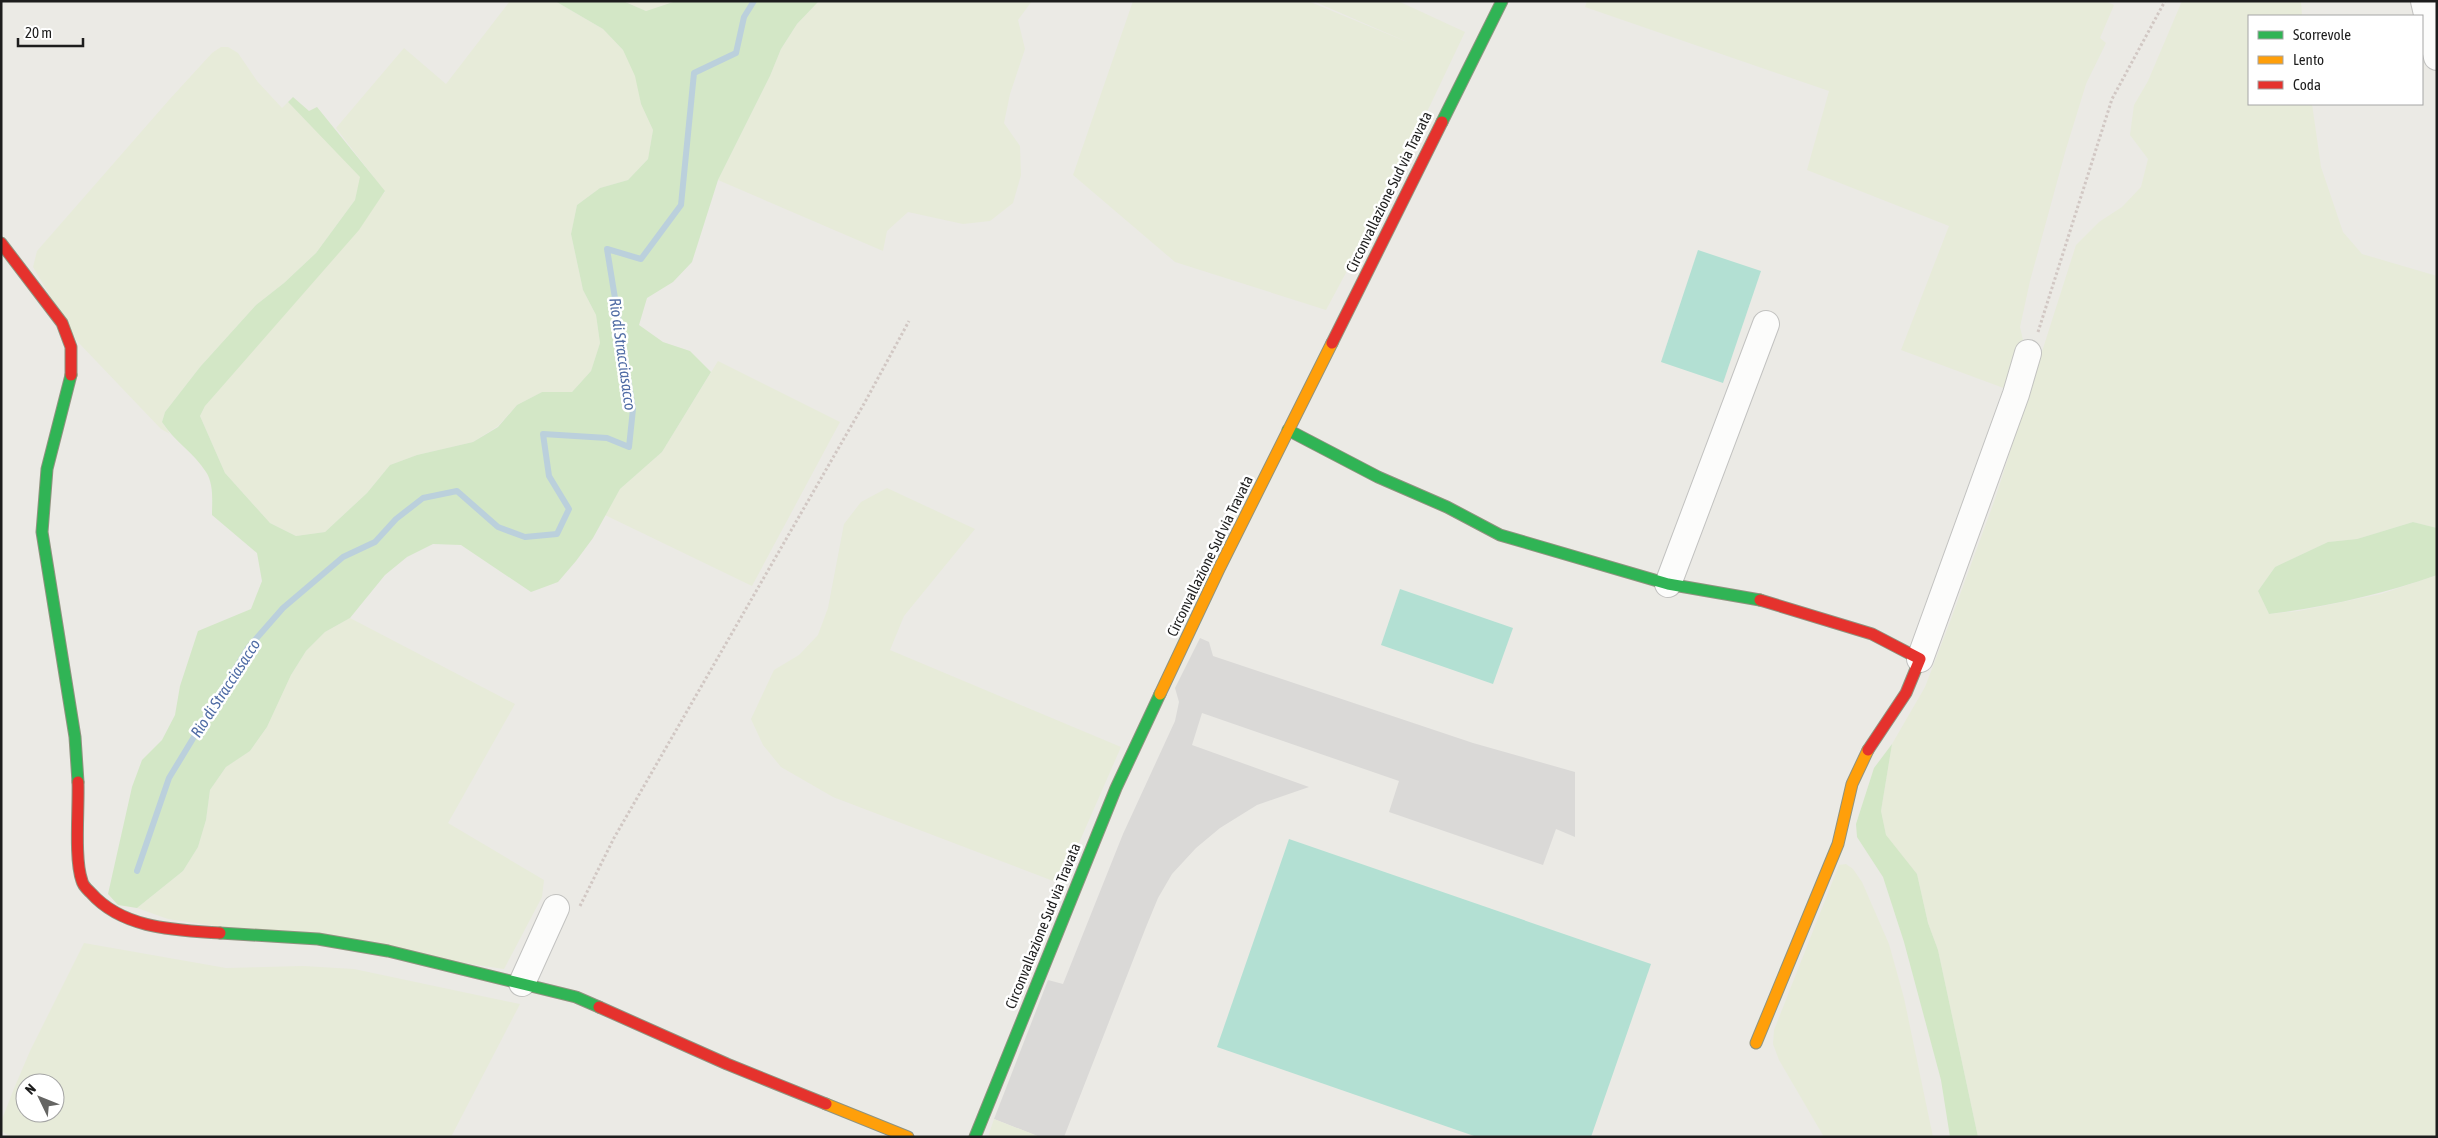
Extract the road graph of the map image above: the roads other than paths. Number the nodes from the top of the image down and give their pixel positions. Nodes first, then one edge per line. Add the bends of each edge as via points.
1 (1502, 1) edge
2 (2424, 1) edge
3 (2437, 57) edge
4 (1, 243) edge
5 (1766, 324) dead end
6 (2028, 353) road end
7 (1288, 430) junction
8 (1668, 584) junction
9 (1920, 659) junction
10 (568, 908) road end
11 (522, 983) junction
12 (1756, 1043) dead end
13 (908, 1137) edge
14 (975, 1137) edge

1 - 7 street, Circonvallazione Sud via Travata
2 - 3 street
4 - 11 street via 62,323 71,347 71,381 47,469 42,532 75,737 82,883 103,907 120,916 165,929 318,939 388,951
5 - 8 street
6 - 9 street
7 - 8 street via 1500,535
7 - 14 street, Circonvallazione Sud via Travata via 1116,788
8 - 9 street via 1748,597 1793,609 1872,634
9 - 12 street via 1906,693 1870,745 1852,784 1838,844
10 - 11 street
11 - 13 street via 576,997 727,1064

